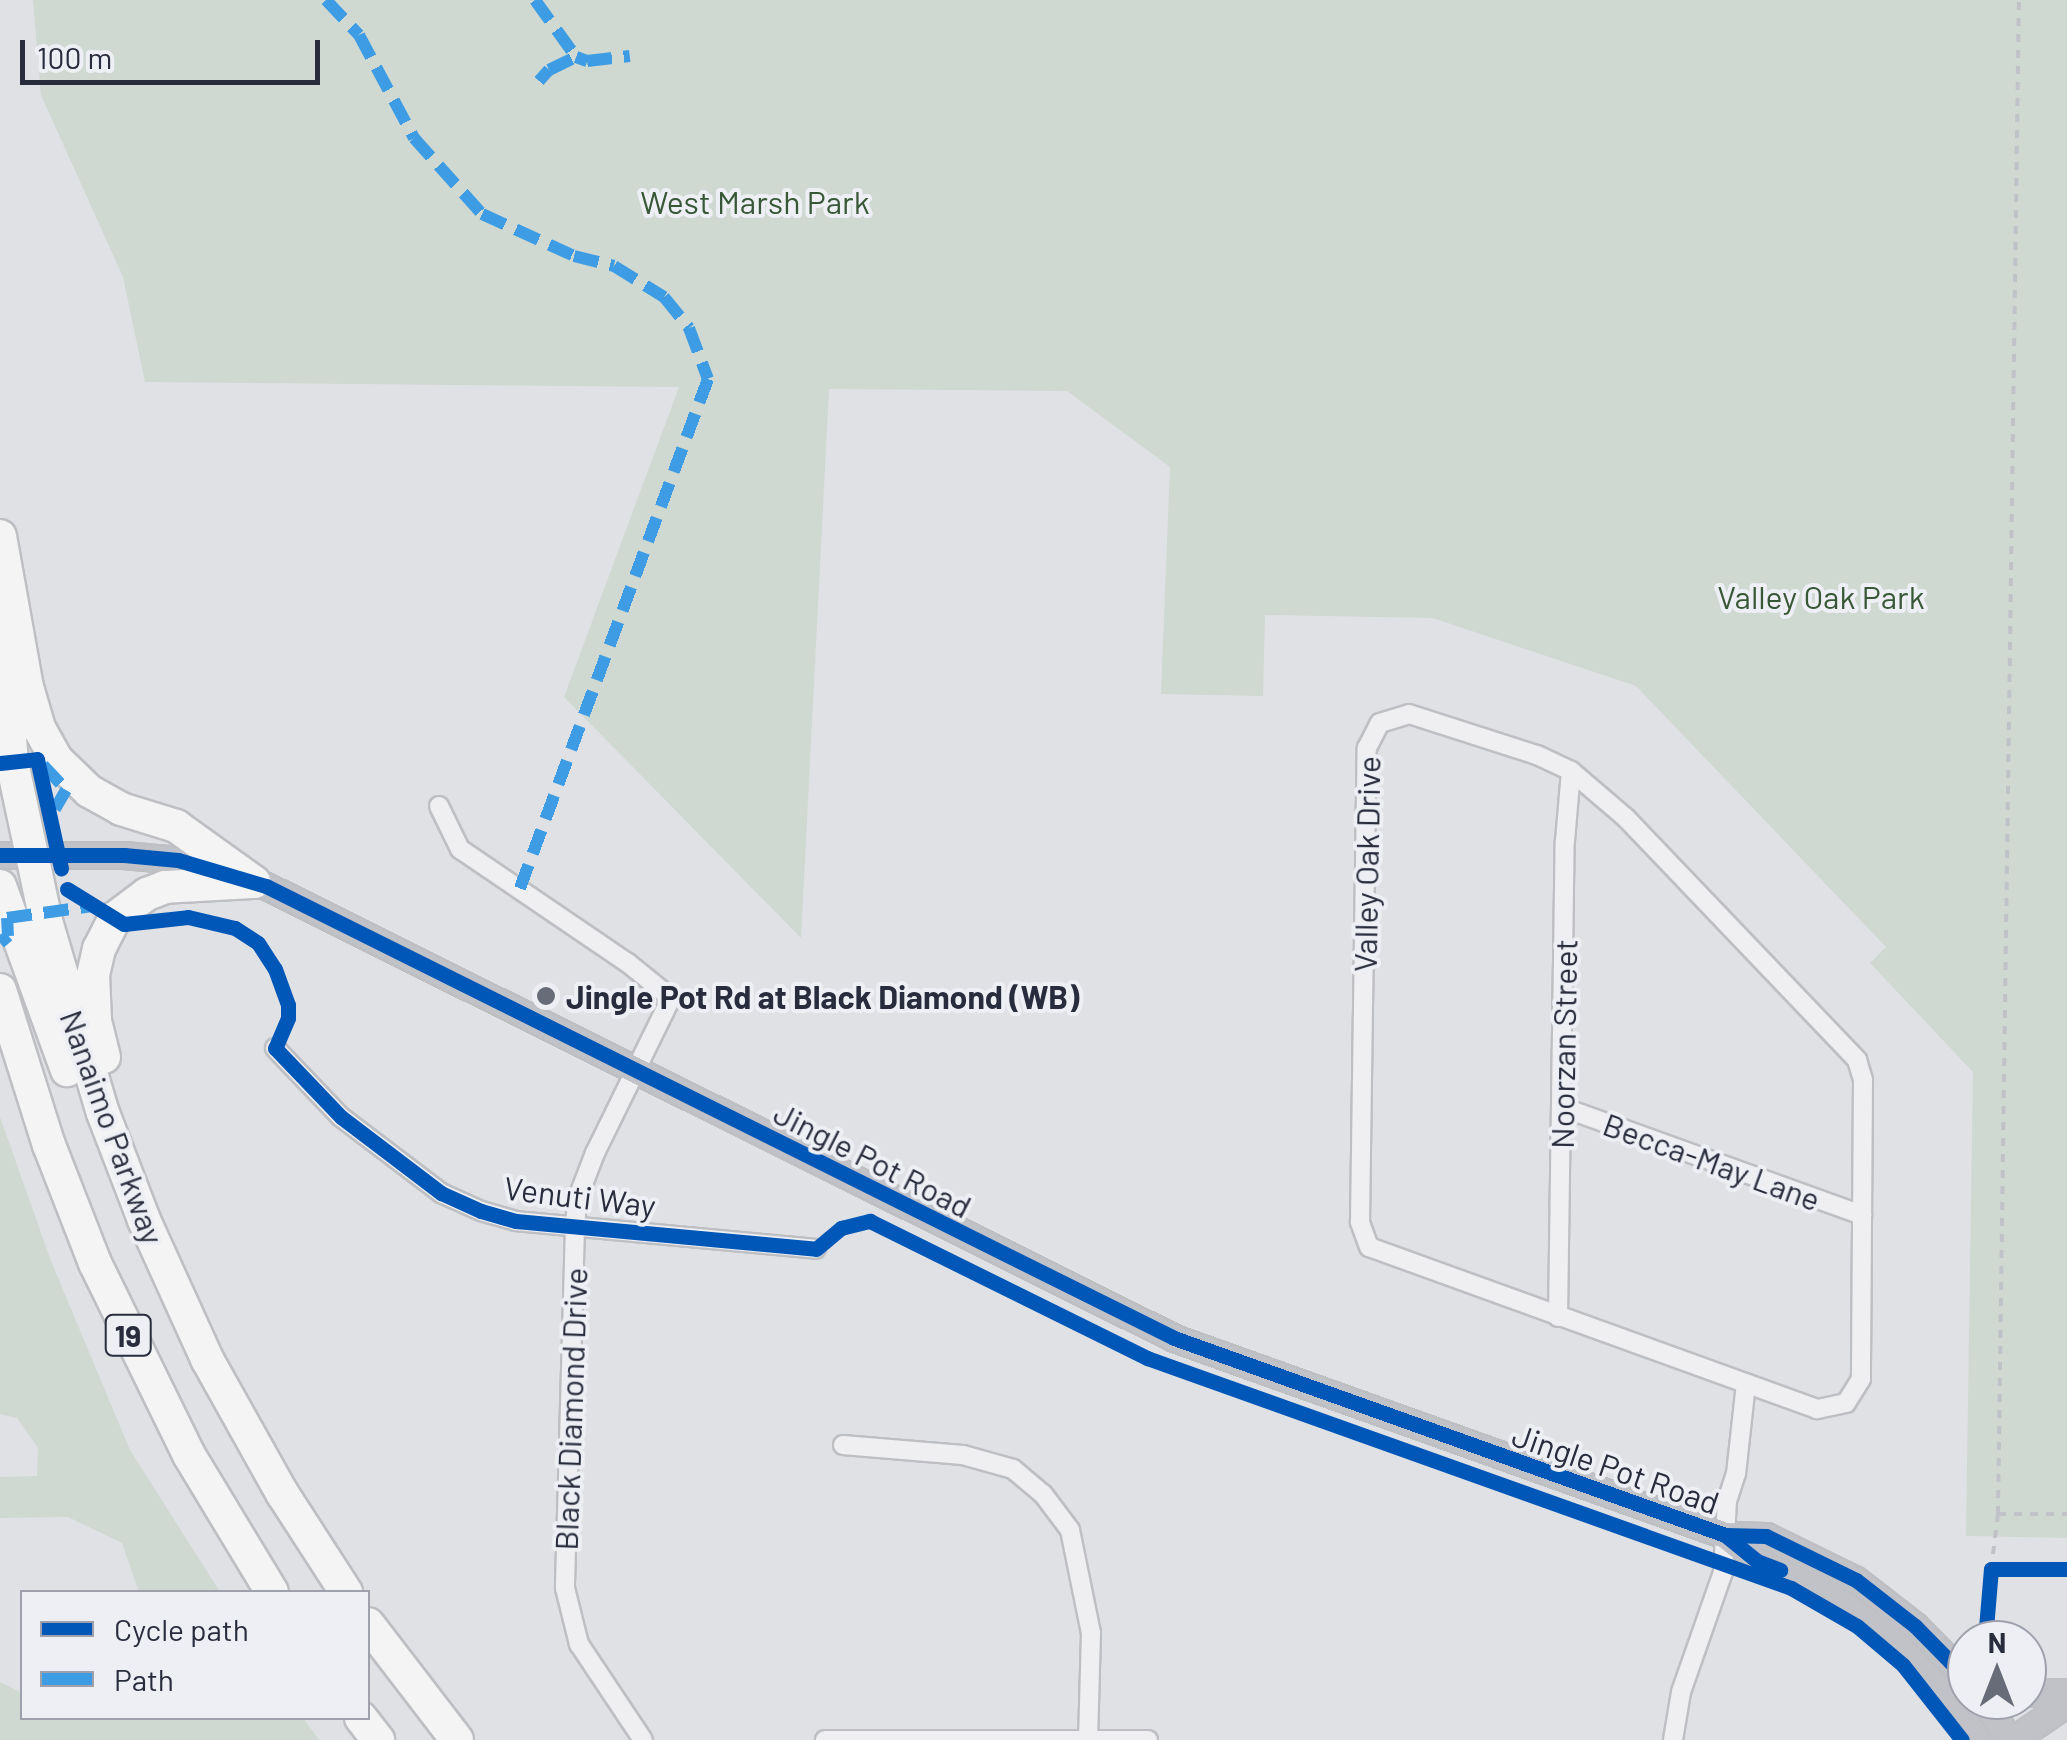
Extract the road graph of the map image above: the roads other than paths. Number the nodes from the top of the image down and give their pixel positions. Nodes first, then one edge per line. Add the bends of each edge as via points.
1 (0, 536) edge
2 (0, 619) edge
3 (1570, 771) junction
4 (439, 806) dead end
5 (0, 832) edge
6 (16, 856) edge
7 (254, 882) junction
8 (0, 886) edge
9 (0, 990) edge
10 (0, 1031) edge
11 (276, 1048) dead end
12 (21, 1060) junction
13 (635, 1070) junction
14 (1562, 1107) junction
15 (116, 1150) junction
16 (1862, 1215) junction
17 (574, 1226) junction
18 (816, 1249) dead end
19 (1558, 1317) junction
20 (1746, 1384) junction
21 (842, 1445) dead end
22 (1725, 1535) junction
23 (1991, 1569) road end
24 (2067, 1569) edge
25 (271, 1590) edge
26 (345, 1590) edge
27 (370, 1627) edge
28 (1947, 1658) edge
29 (2067, 1703) edge
30 (363, 1720) edge
31 (1088, 1739) edge
32 (378, 1740) edge
33 (457, 1740) edge
34 (643, 1740) edge
35 (825, 1740) edge
36 (1148, 1740) edge
37 (1672, 1740) edge
38 (1978, 1740) edge
39 (2011, 1740) edge

1 - 7 highway via 27,687 56,759 88,791 176,826
2 - 6 highway, Nanaimo Parkway / 19
3 - 14 street, Noorzan Street
3 - 16 street, Valley Oak Drive via 1626,818 1856,1060 1863,1080
3 - 19 street, Valley Oak Drive via 1409,714 1380,723 1367,748 1362,1232 1375,1251
4 - 13 street via 460,849 671,998
5 - 6 highway
6 - 7 main road, Jingle Pot Road via 178,860
6 - 15 highway, Nanaimo Parkway / 19
7 - 13 main road, Jingle Pot Road
7 - 15 highway via 165,887 130,905 106,932 92,996 112,1089
8 - 15 highway via 76,1094
9 - 12 highway, Nanaimo Parkway / 19
10 - 12 highway
11 - 17 street, Venuti Way via 341,1117 441,1192 516,1221
12 - 25 highway, Nanaimo Parkway / 19 via 67,1192 142,1366
13 - 17 street, Black Diamond Drive via 586,1176
13 - 22 main road, Jingle Pot Road via 1174,1338
14 - 16 street, Becca-May Lane
14 - 19 street, Noorzan Street
15 - 26 highway, Nanaimo Parkway / 19 via 208,1359
16 - 20 street, Valley Oak Drive via 1861,1379 1846,1403 1817,1409
17 - 18 street, Venuti Way
17 - 34 street, Black Diamond Drive via 565,1588 579,1644
19 - 20 street, Valley Oak Drive
20 - 22 street
21 - 31 street via 963,1456 1012,1469 1043,1494 1070,1530 1092,1633
22 - 28 main road, Jingle Pot Road via 1766,1536 1856,1580
22 - 37 street via 1723,1572 1681,1692
22 - 38 main road, Jingle Pot Road via 1757,1561 1829,1594 1888,1636 1950,1698
23 - 24 lane
27 - 33 highway
29 - 39 main road
30 - 32 highway
31 - 35 street
31 - 36 street

